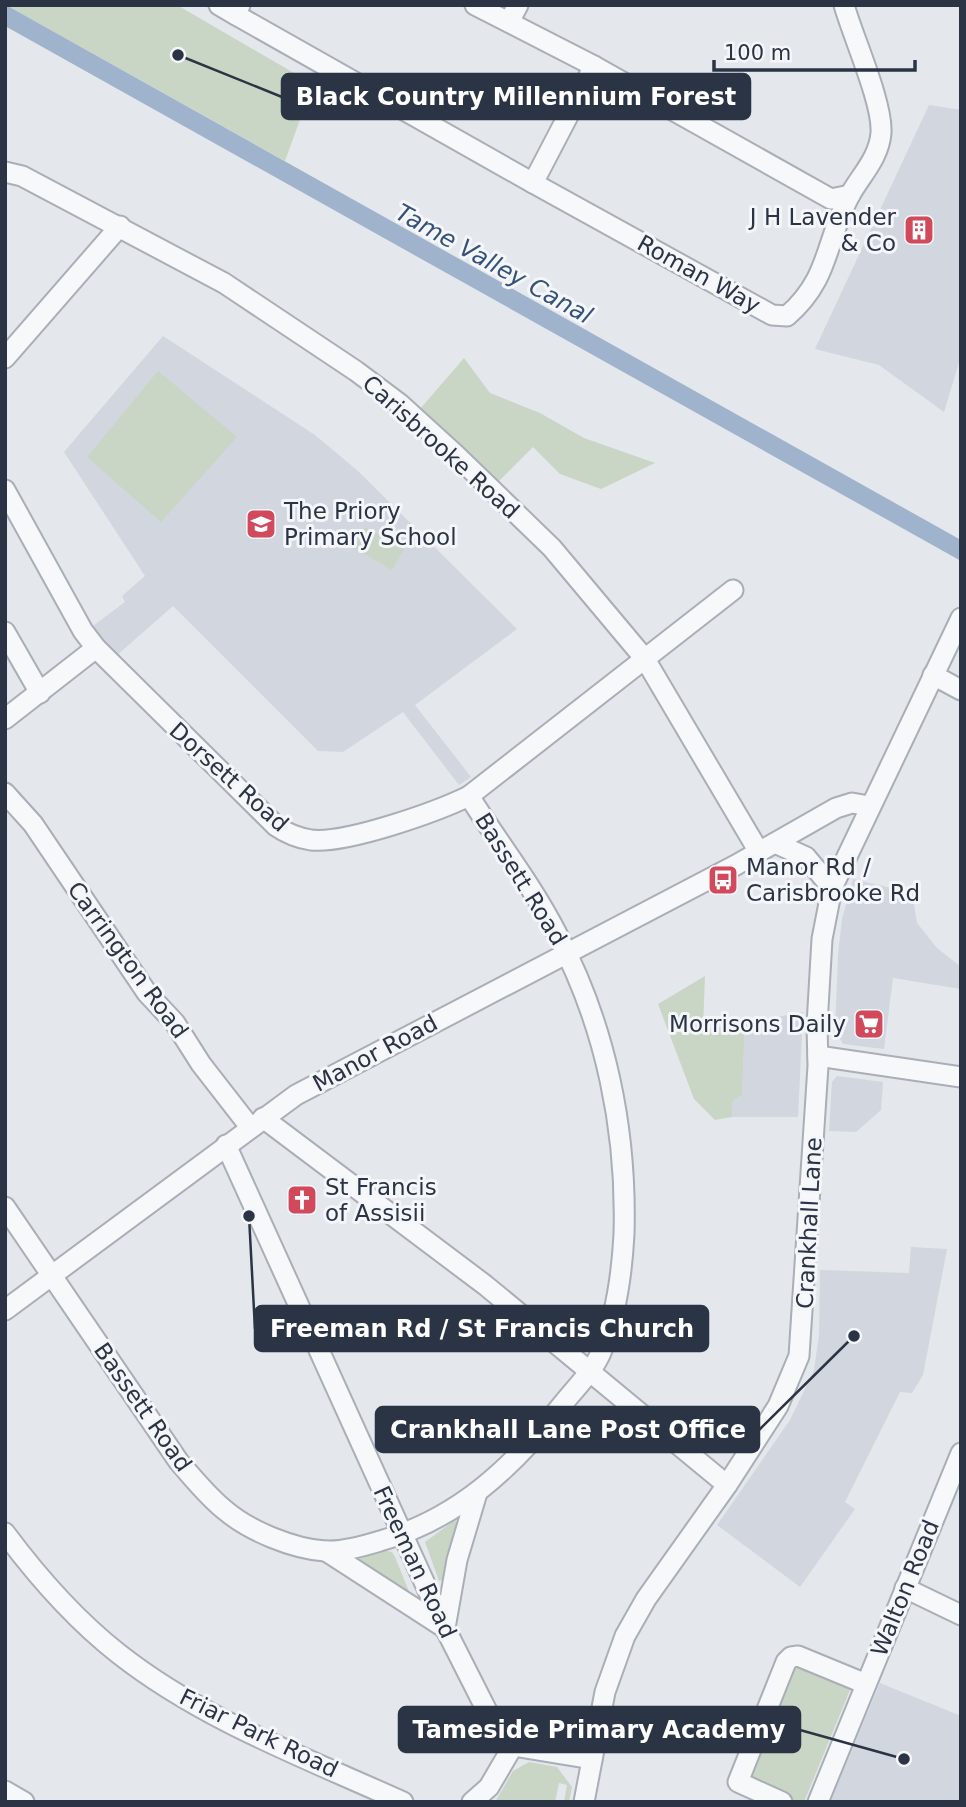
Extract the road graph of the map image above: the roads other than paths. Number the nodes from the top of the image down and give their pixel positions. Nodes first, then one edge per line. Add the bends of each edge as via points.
1 (475, 5) edge
2 (844, 5) edge
3 (232, 8) edge
4 (513, 14) edge
5 (594, 66) junction
6 (5, 172) edge
7 (533, 183) junction
8 (850, 195) junction
9 (120, 226) junction
10 (5, 358) edge
11 (5, 491) edge
12 (733, 590) dead end
13 (961, 618) edge
14 (5, 632) edge
15 (96, 648) junction
16 (645, 659) junction
17 (933, 675) junction
18 (961, 690) edge
19 (40, 693) junction
20 (5, 719) edge
21 (5, 793) edge
22 (468, 796) junction
23 (869, 806) junction
24 (767, 848) junction
25 (832, 888) junction
26 (566, 953) junction
27 (818, 1056) junction
28 (961, 1077) edge
29 (256, 1123) junction
30 (226, 1145) junction
31 (5, 1207) edge
32 (53, 1276) junction
33 (5, 1310) edge
34 (590, 1371) junction
35 (961, 1452) edge
36 (727, 1485) junction
37 (477, 1493) junction
38 (402, 1535) junction
39 (6, 1537) edge
40 (326, 1551) junction
41 (905, 1588) junction
42 (961, 1615) edge
43 (445, 1628) junction
44 (866, 1684) junction
45 (513, 1746) junction
46 (592, 1759) junction
47 (5, 1791) edge
48 (474, 1801) edge
49 (23, 1802) edge
50 (402, 1802) edge
51 (584, 1802) edge
52 (782, 1802) edge
53 (818, 1802) edge

1 - 4 street
2 - 8 street, Roman Way via 881,132 863,178
3 - 7 street
4 - 5 street
5 - 7 street
5 - 8 street via 831,200
6 - 9 street, Carisbrooke Road via 22,176
7 - 8 street, Roman Way via 772,315 787,316 810,292 825,265
9 - 10 street
9 - 16 street, Carisbrooke Road via 224,283 400,404 552,548
11 - 15 street, Dorsett Road
12 - 16 street, Dorsett Road
13 - 17 street, Crankhall Lane
14 - 19 street
15 - 19 street
15 - 22 street, Dorsett Road via 276,825 297,837 344,837
16 - 22 street, Dorsett Road
16 - 24 street, Carisbrooke Road
17 - 18 street
17 - 23 street, Crankhall Lane
19 - 20 street
21 - 29 street, Carrington Road via 33,824 147,993 175,1023 201,1064
22 - 26 street, Bassett Road via 538,900
23 - 24 street, Manor Road via 852,803 836,808
23 - 25 street, Crankhall Lane
24 - 25 street via 806,858
24 - 26 street, Manor Road
25 - 27 street, Crankhall Lane via 822,939
26 - 29 street, Manor Road via 296,1095
26 - 34 street, Bassett Road via 608,1070 623,1194 624,1237 616,1298 601,1353
27 - 28 street
27 - 36 street, Crankhall Lane via 801,1349 778,1406
29 - 30 street, Manor Road
29 - 34 street, Carrington Road via 485,1285
30 - 32 street, Manor Road
30 - 38 street, Freeman Road
31 - 32 street, Bassett Road
32 - 33 street, Manor Road
32 - 40 street, Bassett Road via 179,1462 212,1499 238,1520 285,1541
34 - 36 street, Carrington Road
34 - 37 street, Bassett Road via 519,1457
35 - 41 street, Walton Road
36 - 46 street, Crankhall Lane via 646,1598 625,1636 610,1673
37 - 38 street, Bassett Road
37 - 43 street via 457,1560
38 - 40 street, Bassett Road
38 - 43 street, Freeman Road
39 - 50 street, Friar Park Road via 88,1626 160,1681 236,1726
40 - 43 street, Bassett Road
41 - 42 street
41 - 44 street, Walton Road
43 - 45 street, Freeman Road via 488,1713
44 - 52 street, Walton Road via 798,1656 786,1662 738,1782
44 - 53 street, Walton Road
45 - 46 street
45 - 48 street via 489,1787
46 - 51 street, Crankhall Lane
47 - 49 street

